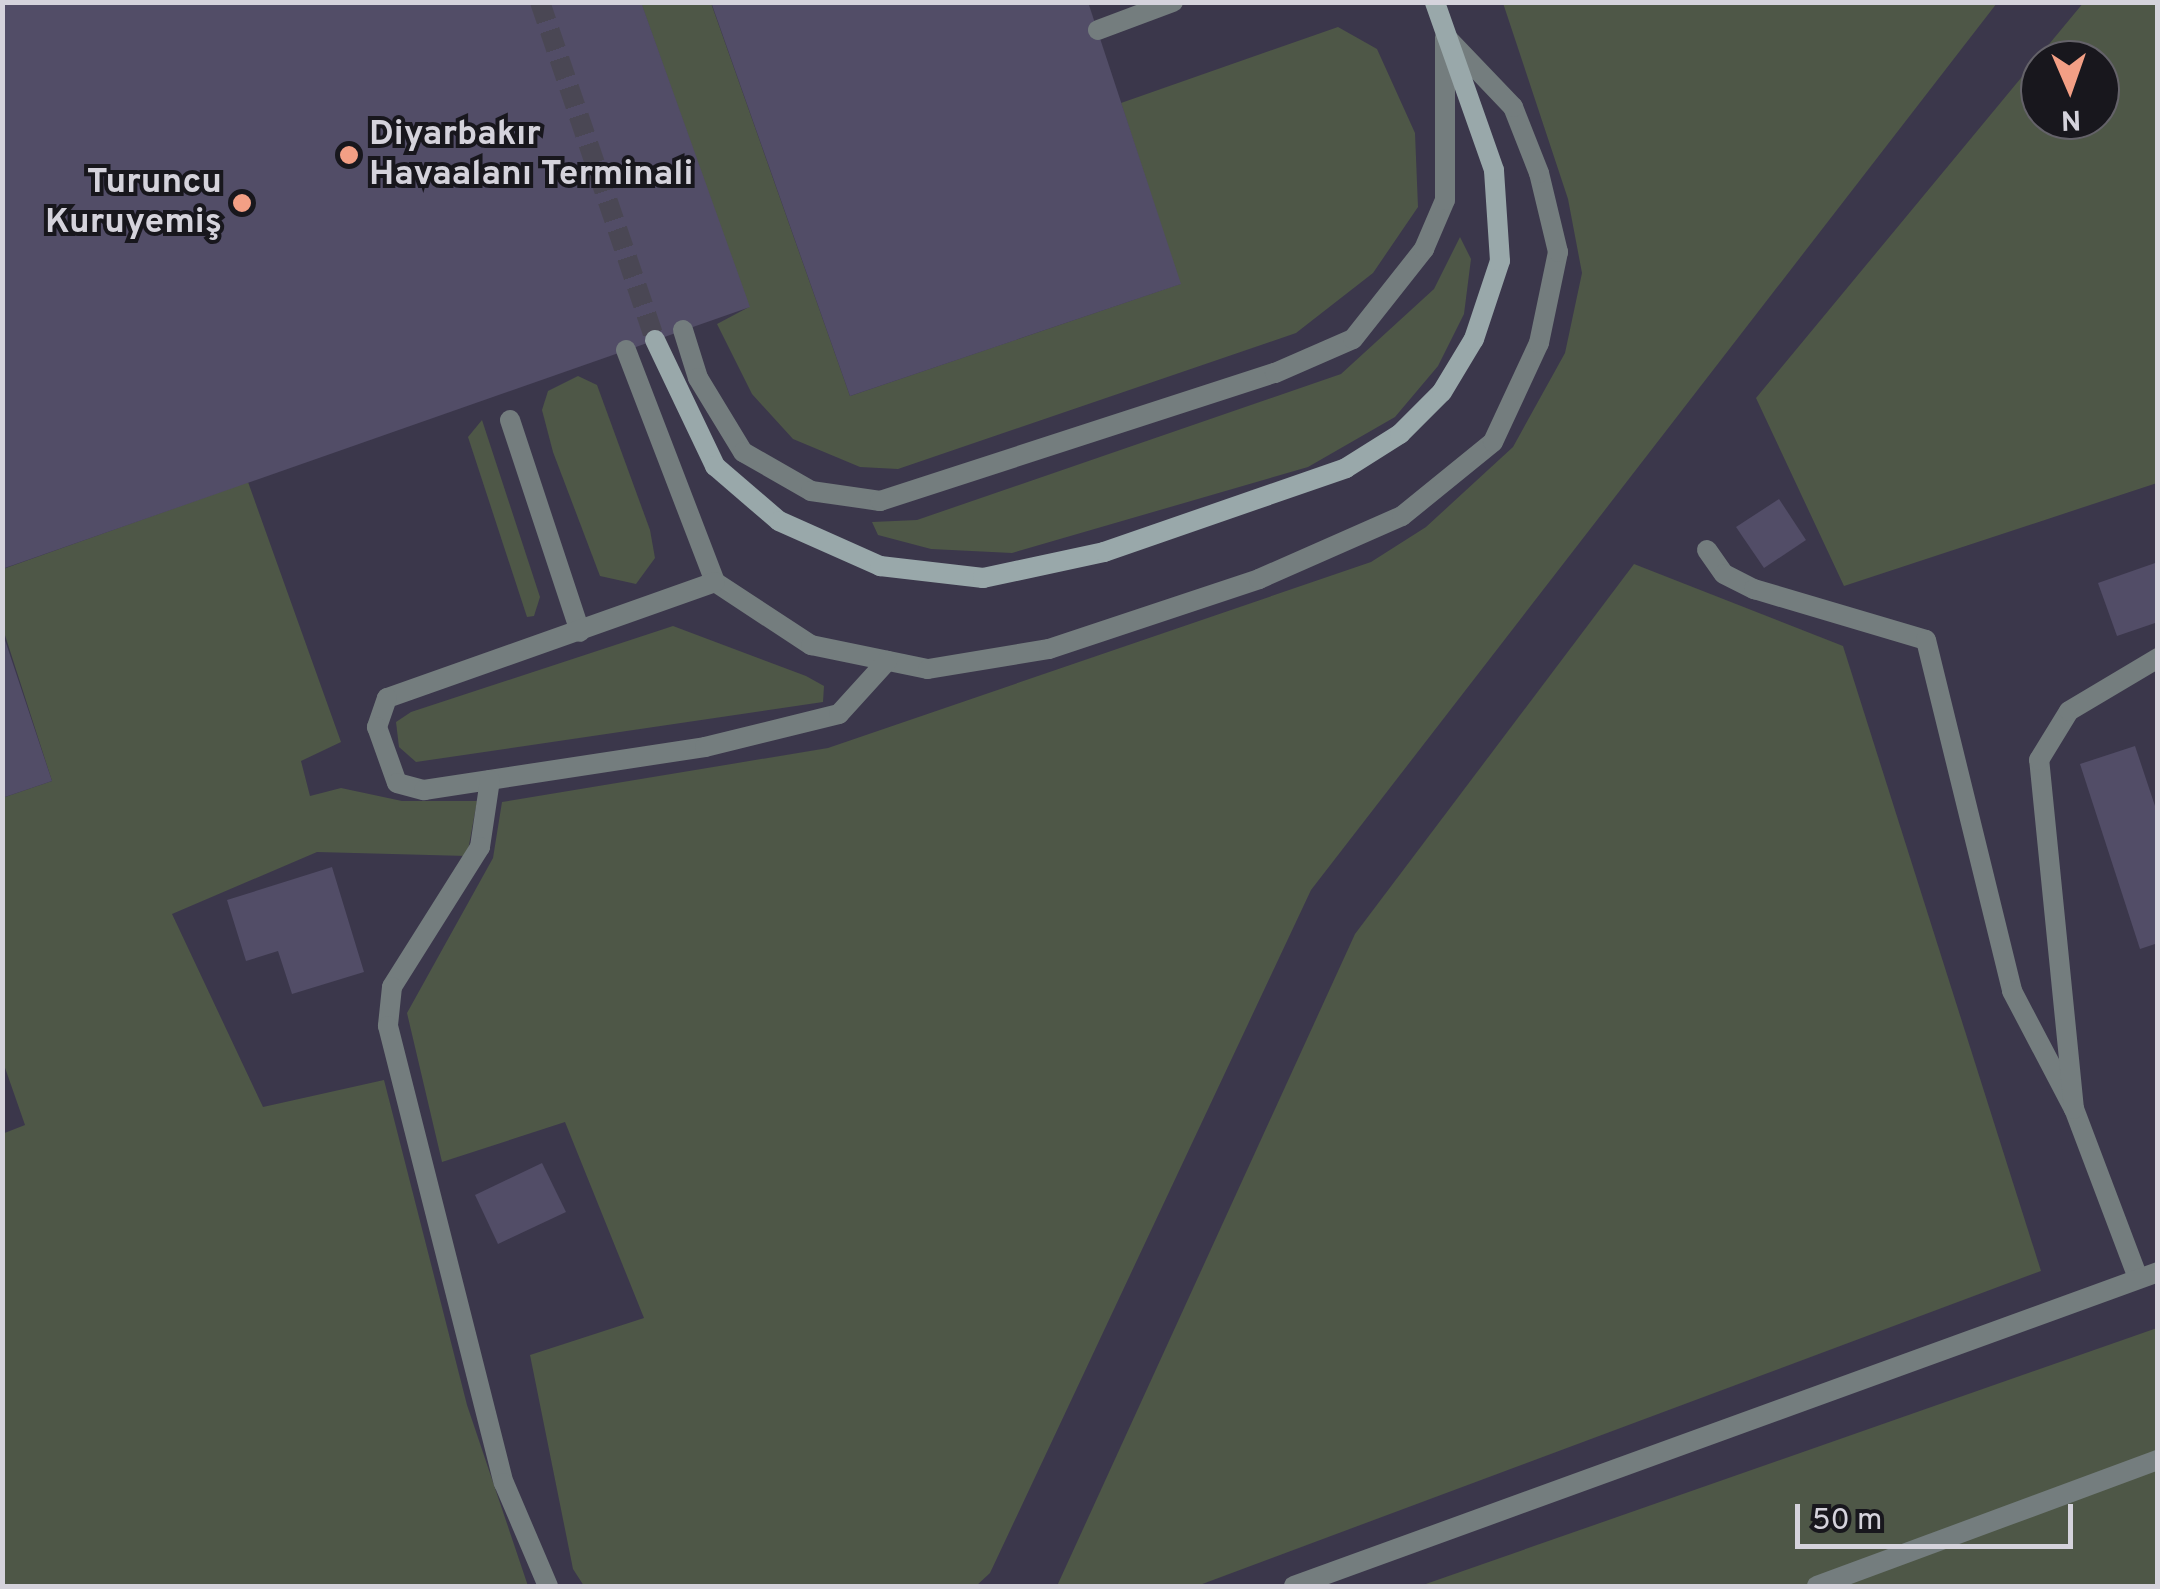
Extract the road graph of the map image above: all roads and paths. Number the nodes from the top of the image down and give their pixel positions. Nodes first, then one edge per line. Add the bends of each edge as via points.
1 (1173, 2) edge
2 (1435, 2) edge
3 (1098, 30) dead end
4 (1445, 35) junction
5 (683, 330) dead end
6 (655, 340) tunnel mouth
7 (626, 350) dead end
8 (510, 420) dead end
9 (1707, 550) dead end
10 (715, 582) junction
11 (580, 632) junction
12 (2158, 658) edge
13 (887, 660) junction
14 (490, 780) junction
15 (2074, 1109) junction
16 (2148, 1275) edge
17 (2158, 1460) edge
18 (548, 1586) edge
19 (1294, 1586) edge
20 (1817, 1586) edge

1 - 3 lane
2 - 4 main road
4 - 5 lane via 1445,200 1424,249 1353,339 1275,373 880,500 812,491 742,452 698,378
4 - 6 main road via 1494,170 1500,261 1474,339 1442,392 1400,434 1346,468 1104,552 983,578 880,566 779,521 715,466
4 - 13 lane via 1512,107 1558,252 1539,343 1492,442 1402,516 1259,578 1049,650 928,669
7 - 10 lane
8 - 11 lane
9 - 15 lane via 1724,574 1754,589 1926,640 2012,990
10 - 11 lane
10 - 13 lane via 811,646
11 - 14 lane via 387,698 376,726 397,783 424,790
12 - 15 lane via 2068,711 2038,760
13 - 14 lane via 839,714 705,747
14 - 18 lane via 480,847 392,987 388,1026 504,1483
15 - 16 lane
16 - 19 lane
17 - 20 lane

